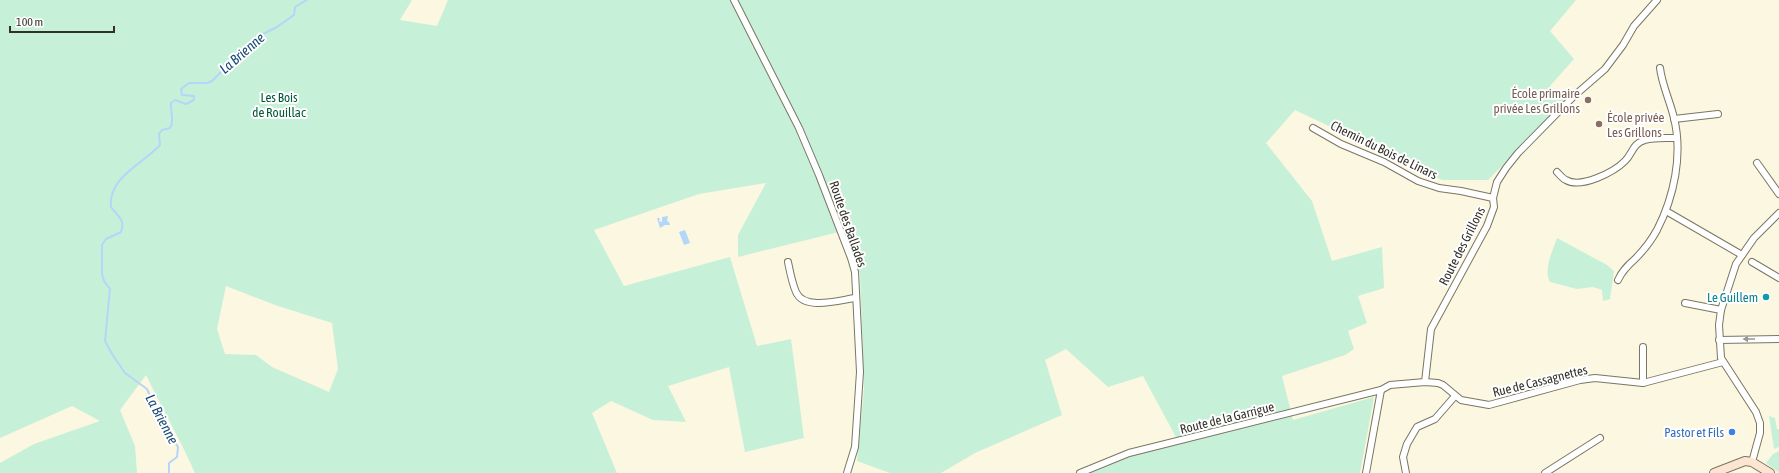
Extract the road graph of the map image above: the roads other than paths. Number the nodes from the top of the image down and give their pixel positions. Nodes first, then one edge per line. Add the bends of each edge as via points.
1 (734, 0) edge
2 (1658, 0) edge
3 (1660, 68) dead end
4 (1718, 114) dead end
5 (1674, 119) junction
6 (1313, 128) dead end
7 (1676, 138) junction
8 (1757, 163) dead end
9 (1557, 172) dead end
10 (1779, 194) edge
11 (1493, 198) junction
12 (1666, 211) junction
13 (1779, 213) edge
14 (1742, 255) junction
15 (788, 262) dead end
16 (1752, 262) dead end
17 (1779, 278) edge
18 (1618, 280) dead end
19 (855, 298) junction
20 (1685, 303) dead end
21 (1721, 310) junction
22 (1779, 339) edge
23 (1719, 340) junction
24 (1643, 347) dead end
25 (1723, 362) junction
26 (1425, 382) junction
27 (1643, 383) junction
28 (1381, 390) junction
29 (1455, 396) junction
30 (1600, 438) dead end
31 (1752, 462) junction
32 (1731, 469) edge
33 (1763, 471) edge
34 (847, 473) edge
35 (1080, 473) edge
36 (1366, 473) edge
37 (1406, 473) edge
38 (1545, 473) edge
39 (1714, 473) edge

1 - 19 street, Route des Ballades via 820,175 855,272
2 - 11 street, Route des Grillons via 1634,26 1605,69 1574,96 1518,153 1497,182
3 - 5 street via 1661,81
4 - 5 street
5 - 7 street
6 - 11 street, Chemin du Bois de Linars via 1418,181 1439,188
7 - 9 street via 1646,139 1635,146 1626,161 1610,173 1596,179 1567,181
7 - 12 street via 1674,183
8 - 10 street
11 - 26 street, Route des Grillons via 1494,207 1487,226 1431,329
12 - 14 street
12 - 18 street via 1647,245 1622,271
13 - 14 street via 1754,238
14 - 21 street via 1736,264
15 - 19 street via 797,294 804,301 815,304
16 - 17 street
19 - 34 street, Route des Ballades via 860,372 858,416 855,447
20 - 21 street
21 - 23 street
22 -> 23 street
23 - 25 street
24 - 27 street
25 - 27 street, Rue de Cassagnettes
25 - 31 street via 1756,412 1760,423 1760,433
26 - 28 street via 1390,385
26 - 29 street, Rue de Cassagnettes via 1443,385
27 - 29 street, Rue de Cassagnettes via 1595,378 1580,380 1489,405 1467,402
28 - 35 street, Route de la Garrigue via 1130,454
28 - 36 street
29 - 37 street via 1436,419 1417,427 1403,457
30 - 38 street
31 - 32 street via 1745,461
31 - 33 street
32 - 39 street

